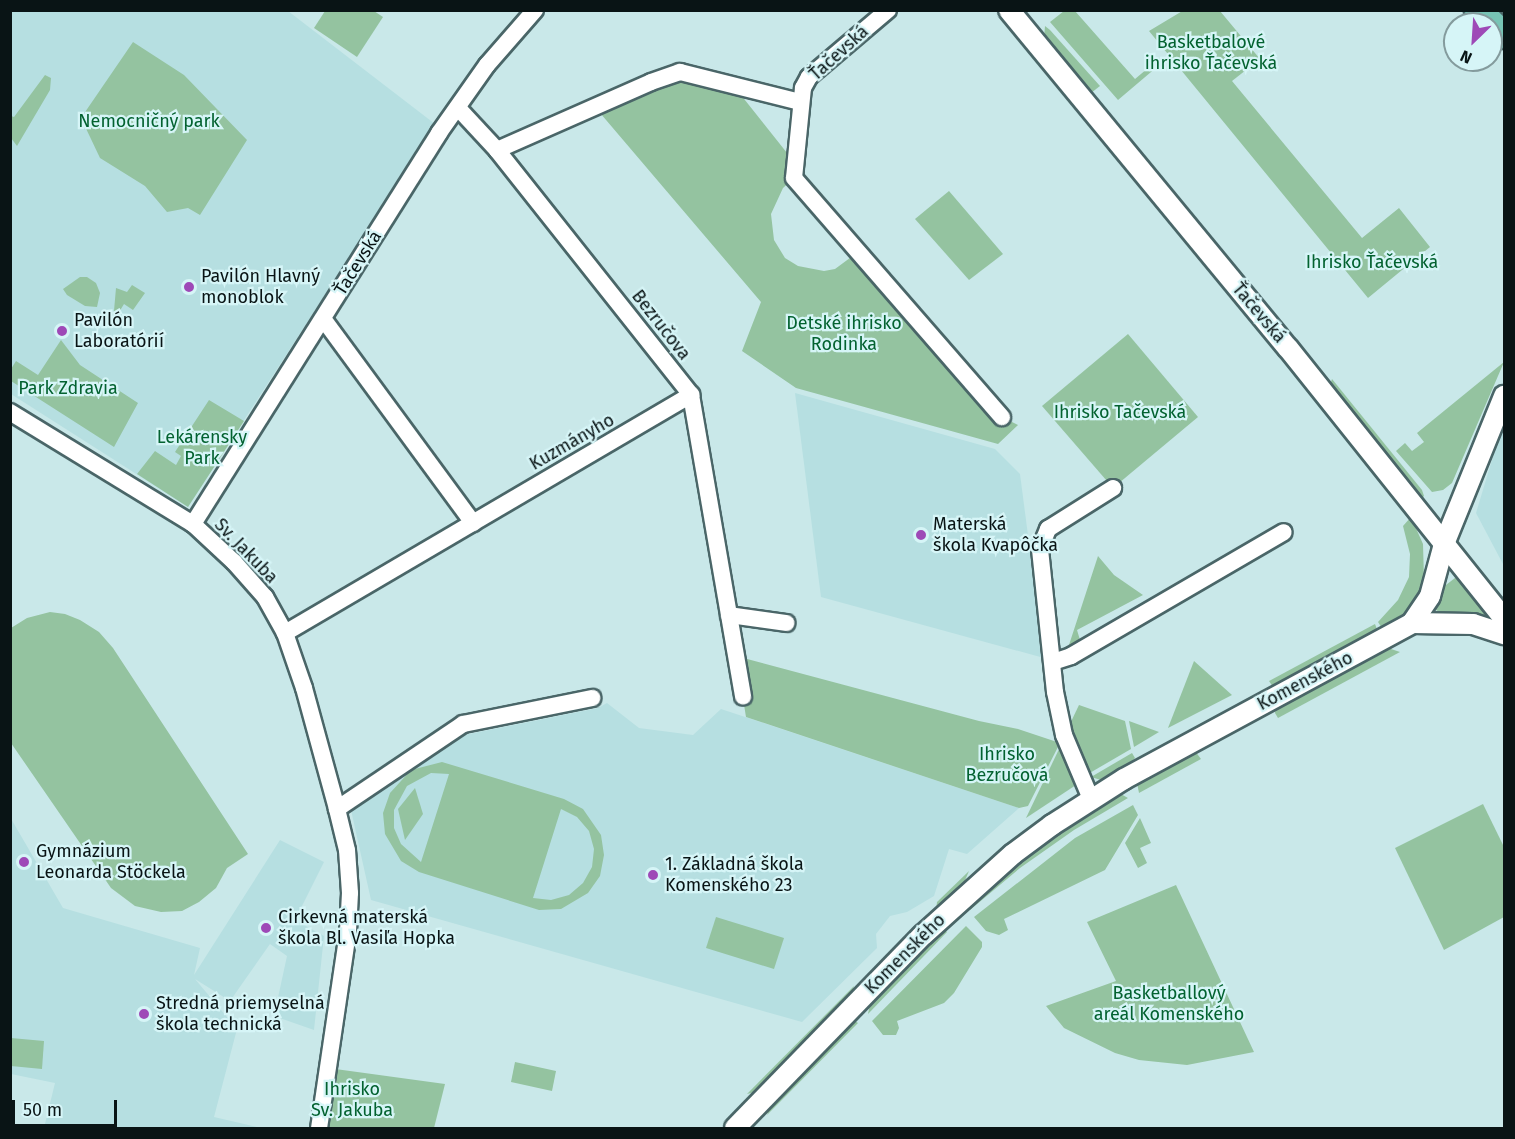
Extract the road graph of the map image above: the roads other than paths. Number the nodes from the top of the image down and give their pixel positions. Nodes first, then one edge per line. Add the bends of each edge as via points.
1 (535, 10) edge
2 (888, 10) edge
3 (1009, 10) edge
4 (1478, 10) edge
5 (1504, 35) edge
6 (800, 102) junction
7 (458, 108) junction
8 (497, 150) junction
9 (324, 320) junction
10 (691, 395) junction
11 (1504, 396) edge
12 (10, 412) edge
13 (1002, 417) dead end
14 (1113, 488) dead end
15 (473, 523) junction
16 (193, 524) junction
17 (1284, 532) dead end
18 (1444, 544) junction
19 (729, 615) junction
20 (1504, 619) edge
21 (786, 623) dead end
22 (1412, 623) junction
23 (285, 633) junction
24 (1504, 634) edge
25 (1053, 662) junction
26 (592, 698) dead end
27 (743, 698) dead end
28 (1091, 799) junction
29 (337, 809) junction
30 (320, 1128) edge
31 (735, 1128) edge

1 - 7 street, Ťačevská via 487,65
2 - 6 street, Ťačevská via 809,77
3 - 18 street, Ťačevská
4 - 5 main road
6 - 8 street, Ťačevská via 680,72
6 - 13 street, Ťačevská via 794,178
7 - 8 street, Bezručova
7 - 9 street, Ťačevská
8 - 10 street, Bezručova
9 - 15 street
9 - 16 street, Ťačevská
10 - 15 street, Kuzmányho
10 - 19 street, Bezručova
11 - 18 street, Komenského
12 - 16 street, Sv. Jakuba
14 - 25 street via 1048,529 1040,549
15 - 23 street, Kuzmányho
16 - 23 street, Sv. Jakuba via 257,588
17 - 25 street via 1071,656
18 - 20 street, Ťačevská
18 - 22 street, Komenského via 1430,596
19 - 21 street
19 - 27 street, Bezručova
22 - 24 street via 1473,624
22 - 28 street, Komenského
23 - 29 street, Sv. Jakuba
25 - 28 street via 1064,735
26 - 29 street via 462,724
28 - 31 street, Komenského via 978,883
29 - 30 street, Sv. Jakuba via 347,850 348,932

